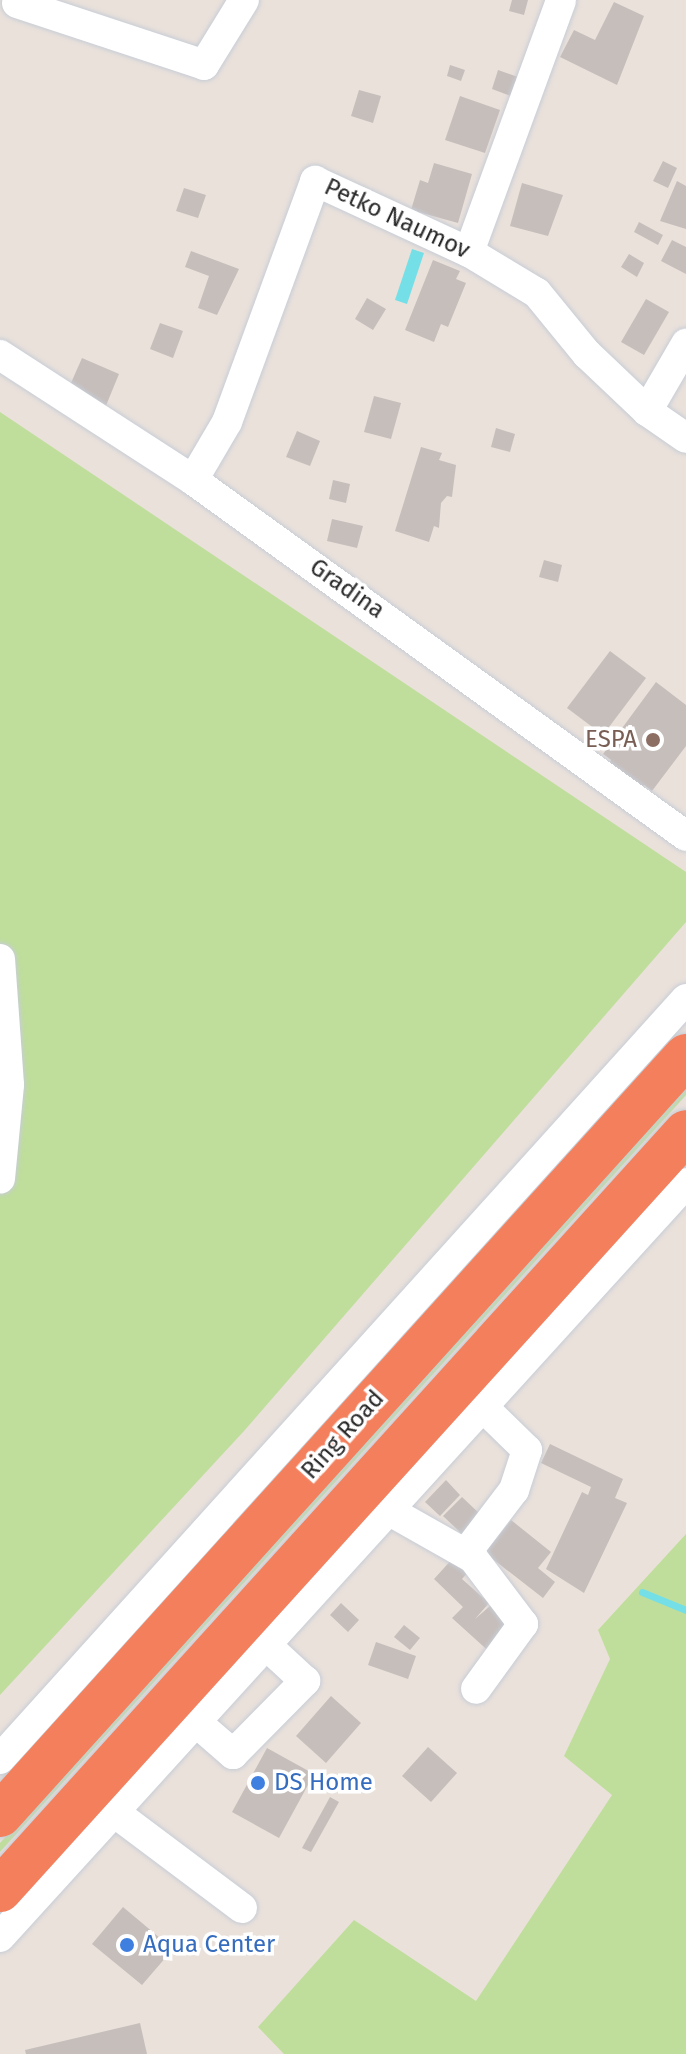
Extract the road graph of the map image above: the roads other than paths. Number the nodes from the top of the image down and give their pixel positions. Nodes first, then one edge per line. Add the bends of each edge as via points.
1 (244, 0) edge
2 (561, 0) edge
3 (17, 3) dead end
4 (469, 252) junction
5 (686, 344) edge
6 (0, 355) edge
7 (647, 411) junction
8 (686, 438) edge
9 (193, 480) junction
10 (686, 836) edge
11 (0, 959) edge
12 (686, 999) edge
13 (686, 1056) edge
14 (686, 1132) edge
15 (686, 1168) edge
16 (0, 1179) edge
17 (686, 1183) edge
18 (573, 1254) junction
19 (483, 1407) junction
20 (388, 1510) junction
21 (466, 1553) junction
22 (266, 1645) junction
23 (476, 1689) dead end
24 (196, 1722) junction
25 (0, 1759) edge
26 (114, 1812) junction
27 (0, 1815) edge
28 (0, 1890) edge
29 (242, 1908) dead end
30 (0, 1937) edge

1 - 3 street via 204,65
2 - 4 street
4 - 7 street, Petko Naumov via 537,293 587,354
4 - 9 street, Petko Naumov via 315,181 227,422
5 - 7 street
6 - 9 street, Gradina
7 - 8 street, Petko Naumov
9 - 10 street, Gradina
11 - 16 street via 9,1085
12 - 25 street
13 - 27 highway, Ring Road
14 - 18 highway
15 - 18 highway
17 - 19 street
18 - 28 highway
19 - 20 street
19 - 21 street via 527,1450 514,1490
20 - 21 street
20 - 22 street
21 - 23 street via 523,1624
22 - 24 street
22 - 24 street via 305,1681 233,1754
24 - 26 street
26 - 29 street
26 - 30 street

